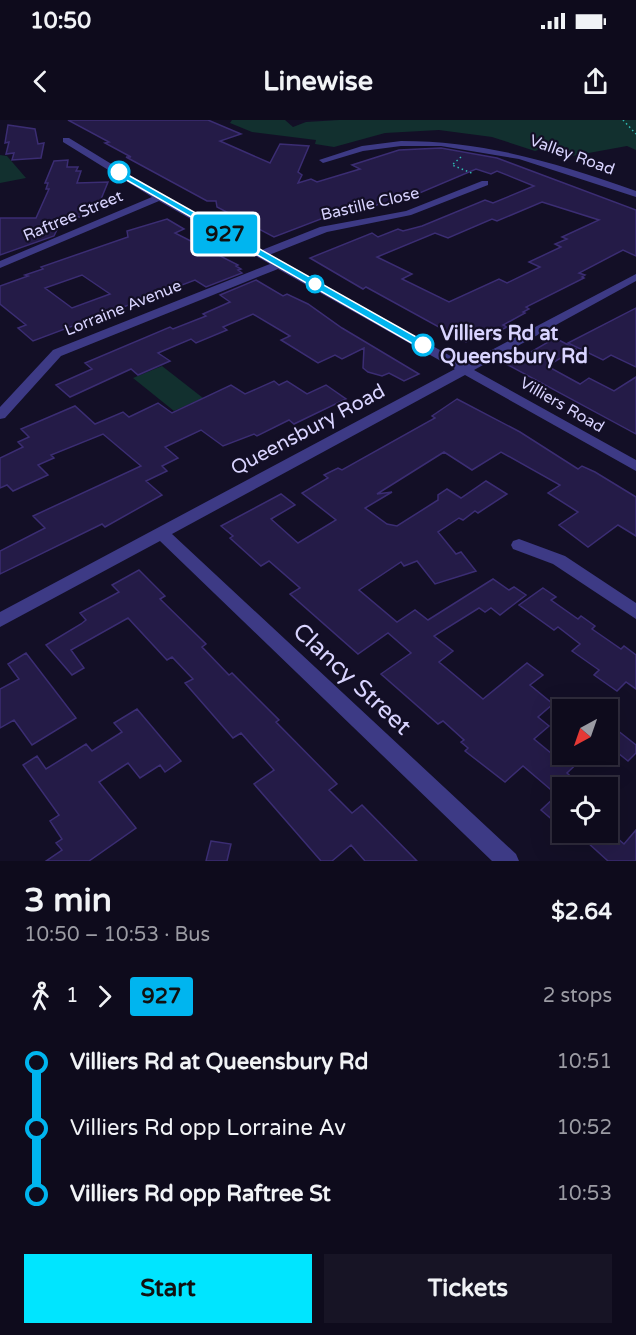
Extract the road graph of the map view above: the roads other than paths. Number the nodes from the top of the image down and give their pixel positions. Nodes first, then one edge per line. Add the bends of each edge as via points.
1 (66, 140) dead end
2 (323, 160) dead end
3 (485, 183) road end
4 (636, 194) edge
5 (159, 197) junction
6 (262, 254) junction
7 (280, 264) junction
8 (0, 265) edge
9 (636, 277) edge
10 (465, 369) junction
11 (0, 415) edge
12 (636, 466) edge
13 (161, 534) junction
14 (519, 544) dead end
15 (636, 612) edge
16 (0, 620) edge
17 (508, 861) edge

1 - 5 street, Villiers Road
2 - 4 street, Valley Road via 389,136 436,134 483,140
3 - 6 street, Bastille Close via 408,213 324,229
5 - 6 street, Villiers Road
5 - 8 street, Raftree Street
6 - 7 street, Villiers Road
7 - 10 street, Villiers Road
7 - 11 street, Lorraine Avenue via 57,353
9 - 10 street, Queensbury Road
10 - 12 street, Villiers Road
10 - 13 street, Queensbury Road
13 - 16 street, Queensbury Road
13 - 17 street, Clancy Street
14 - 15 street via 560,560

